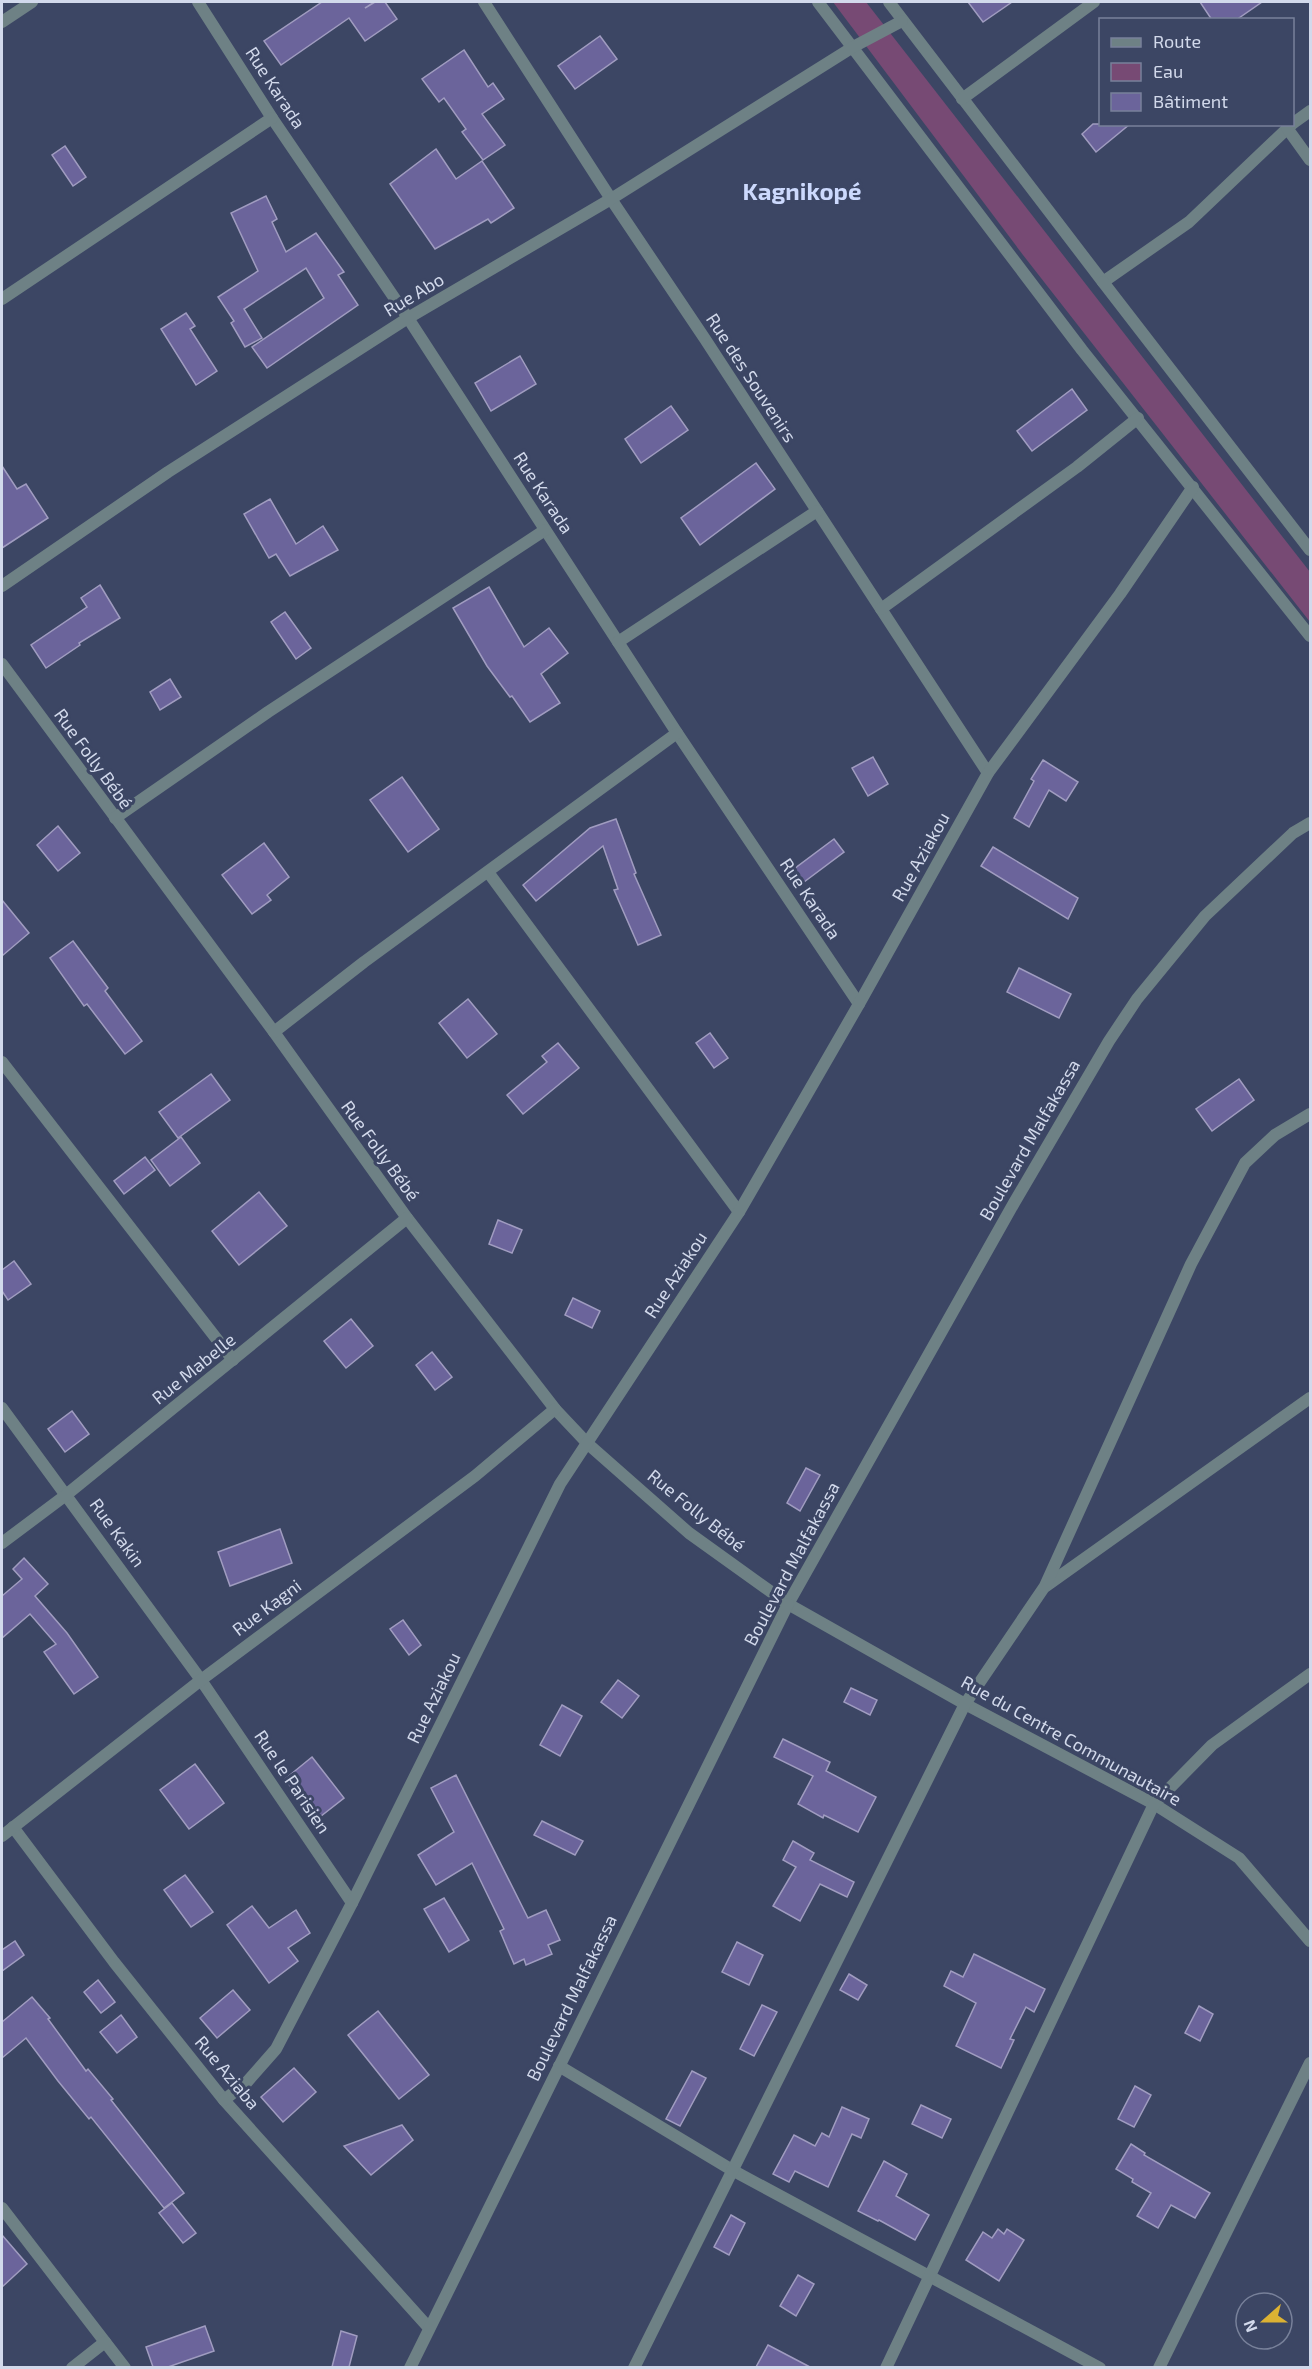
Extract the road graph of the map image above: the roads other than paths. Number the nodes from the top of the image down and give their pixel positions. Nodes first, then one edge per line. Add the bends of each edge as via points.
1 (32, 2) edge
2 (198, 2) edge
3 (484, 2) edge
4 (818, 2) edge
5 (889, 2) edge
6 (1094, 2) edge
7 (902, 21) junction
8 (2, 22) edge
9 (853, 47) junction
10 (962, 99) junction
11 (1311, 111) edge
12 (272, 118) junction
13 (1294, 124) edge
14 (1291, 126) edge
15 (1311, 160) edge
16 (611, 199) junction
17 (1103, 282) junction
18 (2, 299) edge
19 (408, 318) junction
20 (1137, 418) junction
21 (1193, 487) junction
22 (817, 511) junction
23 (545, 530) junction
24 (1311, 550) edge
25 (2, 586) edge
26 (881, 609) junction
27 (1311, 636) edge
28 (618, 642) junction
29 (2, 664) edge
30 (677, 733) junction
31 (988, 773) junction
32 (115, 818) junction
33 (1311, 823) edge
34 (488, 872) junction
35 (859, 1004) junction
36 (274, 1032) junction
37 (2, 1062) edge
38 (1311, 1114) edge
39 (739, 1212) junction
40 (407, 1218) junction
41 (233, 1360) junction
42 (1311, 1398) edge
43 (2, 1408) edge
44 (555, 1409) junction
45 (588, 1443) junction
46 (66, 1495) junction
47 (2, 1543) edge
48 (1045, 1587) junction
49 (788, 1605) junction
50 (1311, 1674) edge
51 (201, 1680) junction
52 (965, 1704) junction
53 (1154, 1804) junction
54 (13, 1827) junction
55 (2, 1836) edge
56 (352, 1904) junction
57 (1311, 1941) edge
58 (1311, 2063) edge
59 (559, 2066) junction
60 (224, 2100) junction
61 (732, 2170) junction
62 (2, 2208) edge
63 (930, 2277) junction
64 (429, 2328) junction
65 (105, 2342) junction
66 (72, 2367) edge
67 (124, 2367) edge
68 (410, 2367) edge
69 (634, 2367) edge
70 (886, 2367) edge
71 (1100, 2367) edge
72 (1159, 2367) edge

1 - 8 street
2 - 12 street, Rue Karada
3 - 16 street, Rue des Souvenirs
4 - 9 street
5 - 7 street
6 - 10 street
7 - 9 street, Rue Abo
7 - 10 street
9 - 16 street, Rue Abo
9 - 20 street
10 - 17 street
11 - 13 street
12 - 18 street
12 - 19 street, Rue Karada
14 - 15 street
14 - 17 street via 1189,222
16 - 19 street, Rue Abo
16 - 22 street, Rue des Souvenirs
17 - 24 street
19 - 23 street, Rue Karada
19 - 25 street, Rue Abo via 168,472
20 - 21 street
20 - 26 street via 1077,467
21 - 27 street
21 - 31 street, Rue Aziakou via 1120,594
22 - 26 street, Rue des Souvenirs
22 - 28 street
23 - 28 street, Rue Karada
23 - 32 street
26 - 31 street, Rue des Souvenirs
28 - 30 street, Rue Karada
29 - 32 street, Rue Folly Bébé
30 - 34 street
30 - 35 street, Rue Karada
31 - 35 street, Rue Aziakou
32 - 36 street, Rue Folly Bébé
33 - 49 street, Boulevard Malfakassa via 1293,833 1205,916 1137,999 1014,1203
34 - 36 street
34 - 39 street
35 - 39 street, Rue Aziakou
36 - 40 street, Rue Folly Bébé
37 - 41 street
38 - 48 street via 1275,1135 1245,1163 1191,1264
39 - 45 street, Rue Aziakou
40 - 41 street, Rue Mabelle
40 - 44 street, Rue Folly Bébé
41 - 46 street, Rue Mabelle
42 - 48 street
43 - 46 street, Rue Kakin
44 - 45 street, Rue Folly Bébé
44 - 51 street, Rue Kagni via 475,1476
45 - 49 street, Rue Folly Bébé via 689,1533
45 - 56 street, Rue Aziakou via 561,1484
46 - 47 street, Rue Mabelle
46 - 51 street, Rue Kakin
48 - 52 street
49 - 52 street, Rue du Centre Communautaire
49 - 59 street, Boulevard Malfakassa
50 - 53 street via 1212,1745
51 - 54 street, Rue Kagni
51 - 56 street, Rue le Parisien
52 - 53 street, Rue du Centre Communautaire
52 - 61 street
53 - 57 street, Rue du Centre Communautaire via 1239,1858
53 - 63 street
54 - 55 street, Rue Kagni
54 - 60 street, Rue Aziaba
56 - 60 street, Rue Aziakou via 276,2049 247,2082
58 - 72 street
59 - 61 street
59 - 64 street, Boulevard Malfakassa
60 - 64 street, Rue Aziaba
61 - 63 street
61 - 69 street
62 - 65 street
63 - 70 street
63 - 71 street
64 - 68 street, Boulevard Malfakassa
65 - 66 street
65 - 67 street

